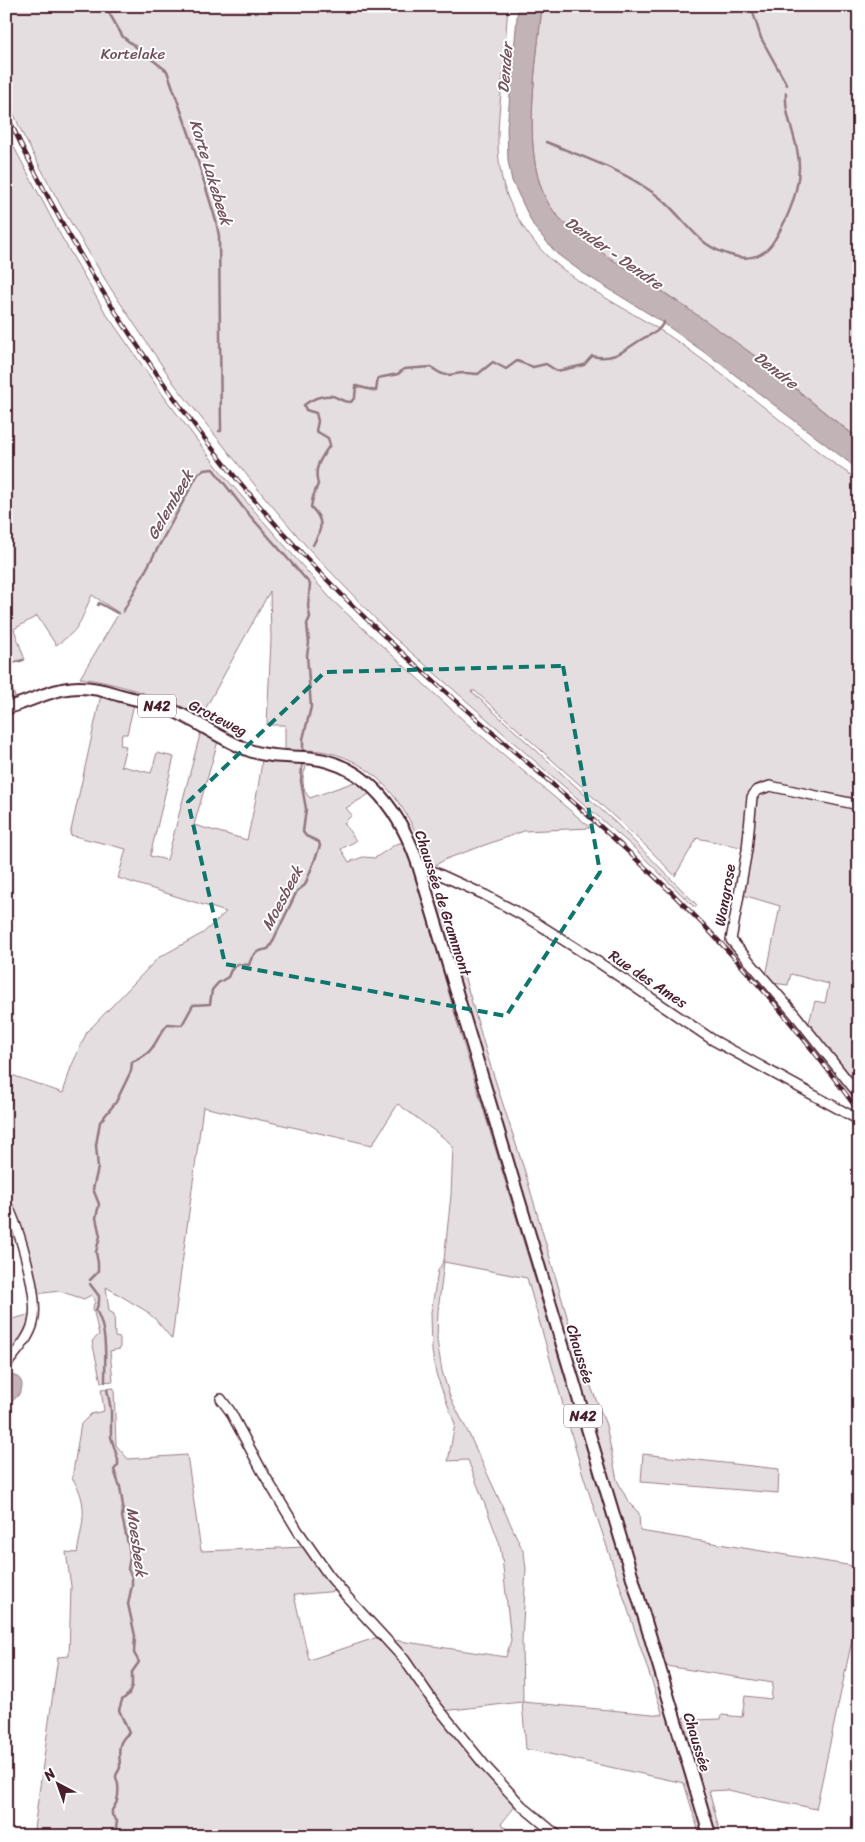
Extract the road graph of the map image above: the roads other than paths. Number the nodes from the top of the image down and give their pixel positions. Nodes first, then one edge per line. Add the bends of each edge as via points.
1 (6, 708) edge
2 (303, 758) joint
3 (859, 805) edge
4 (418, 867) junction
5 (456, 996) joint
6 (859, 1095) edge
7 (859, 1120) edge
8 (6, 1204) edge
9 (6, 1365) edge
10 (221, 1399) dead end
11 (558, 1836) edge
12 (710, 1836) edge

1 - 2 main road, Groteweg / N42 via 64,689 83,687 101,690 173,711 248,750 264,755
2 - 4 main road, Chaussée de Grammont / N42 via 330,762 372,786 387,802 403,828
3 - 6 street, Wangrose via 770,786 756,791 752,797 747,850 731,940
4 - 5 main road, Chaussée de Grammont / N42
4 - 7 street, Rue des Ames via 485,894 535,922 713,1040
5 - 12 main road, Chaussée / N42
8 - 9 street via 24,1254 35,1316 29,1333
10 - 11 street via 298,1530 328,1574 404,1659 435,1704 486,1767 522,1806

